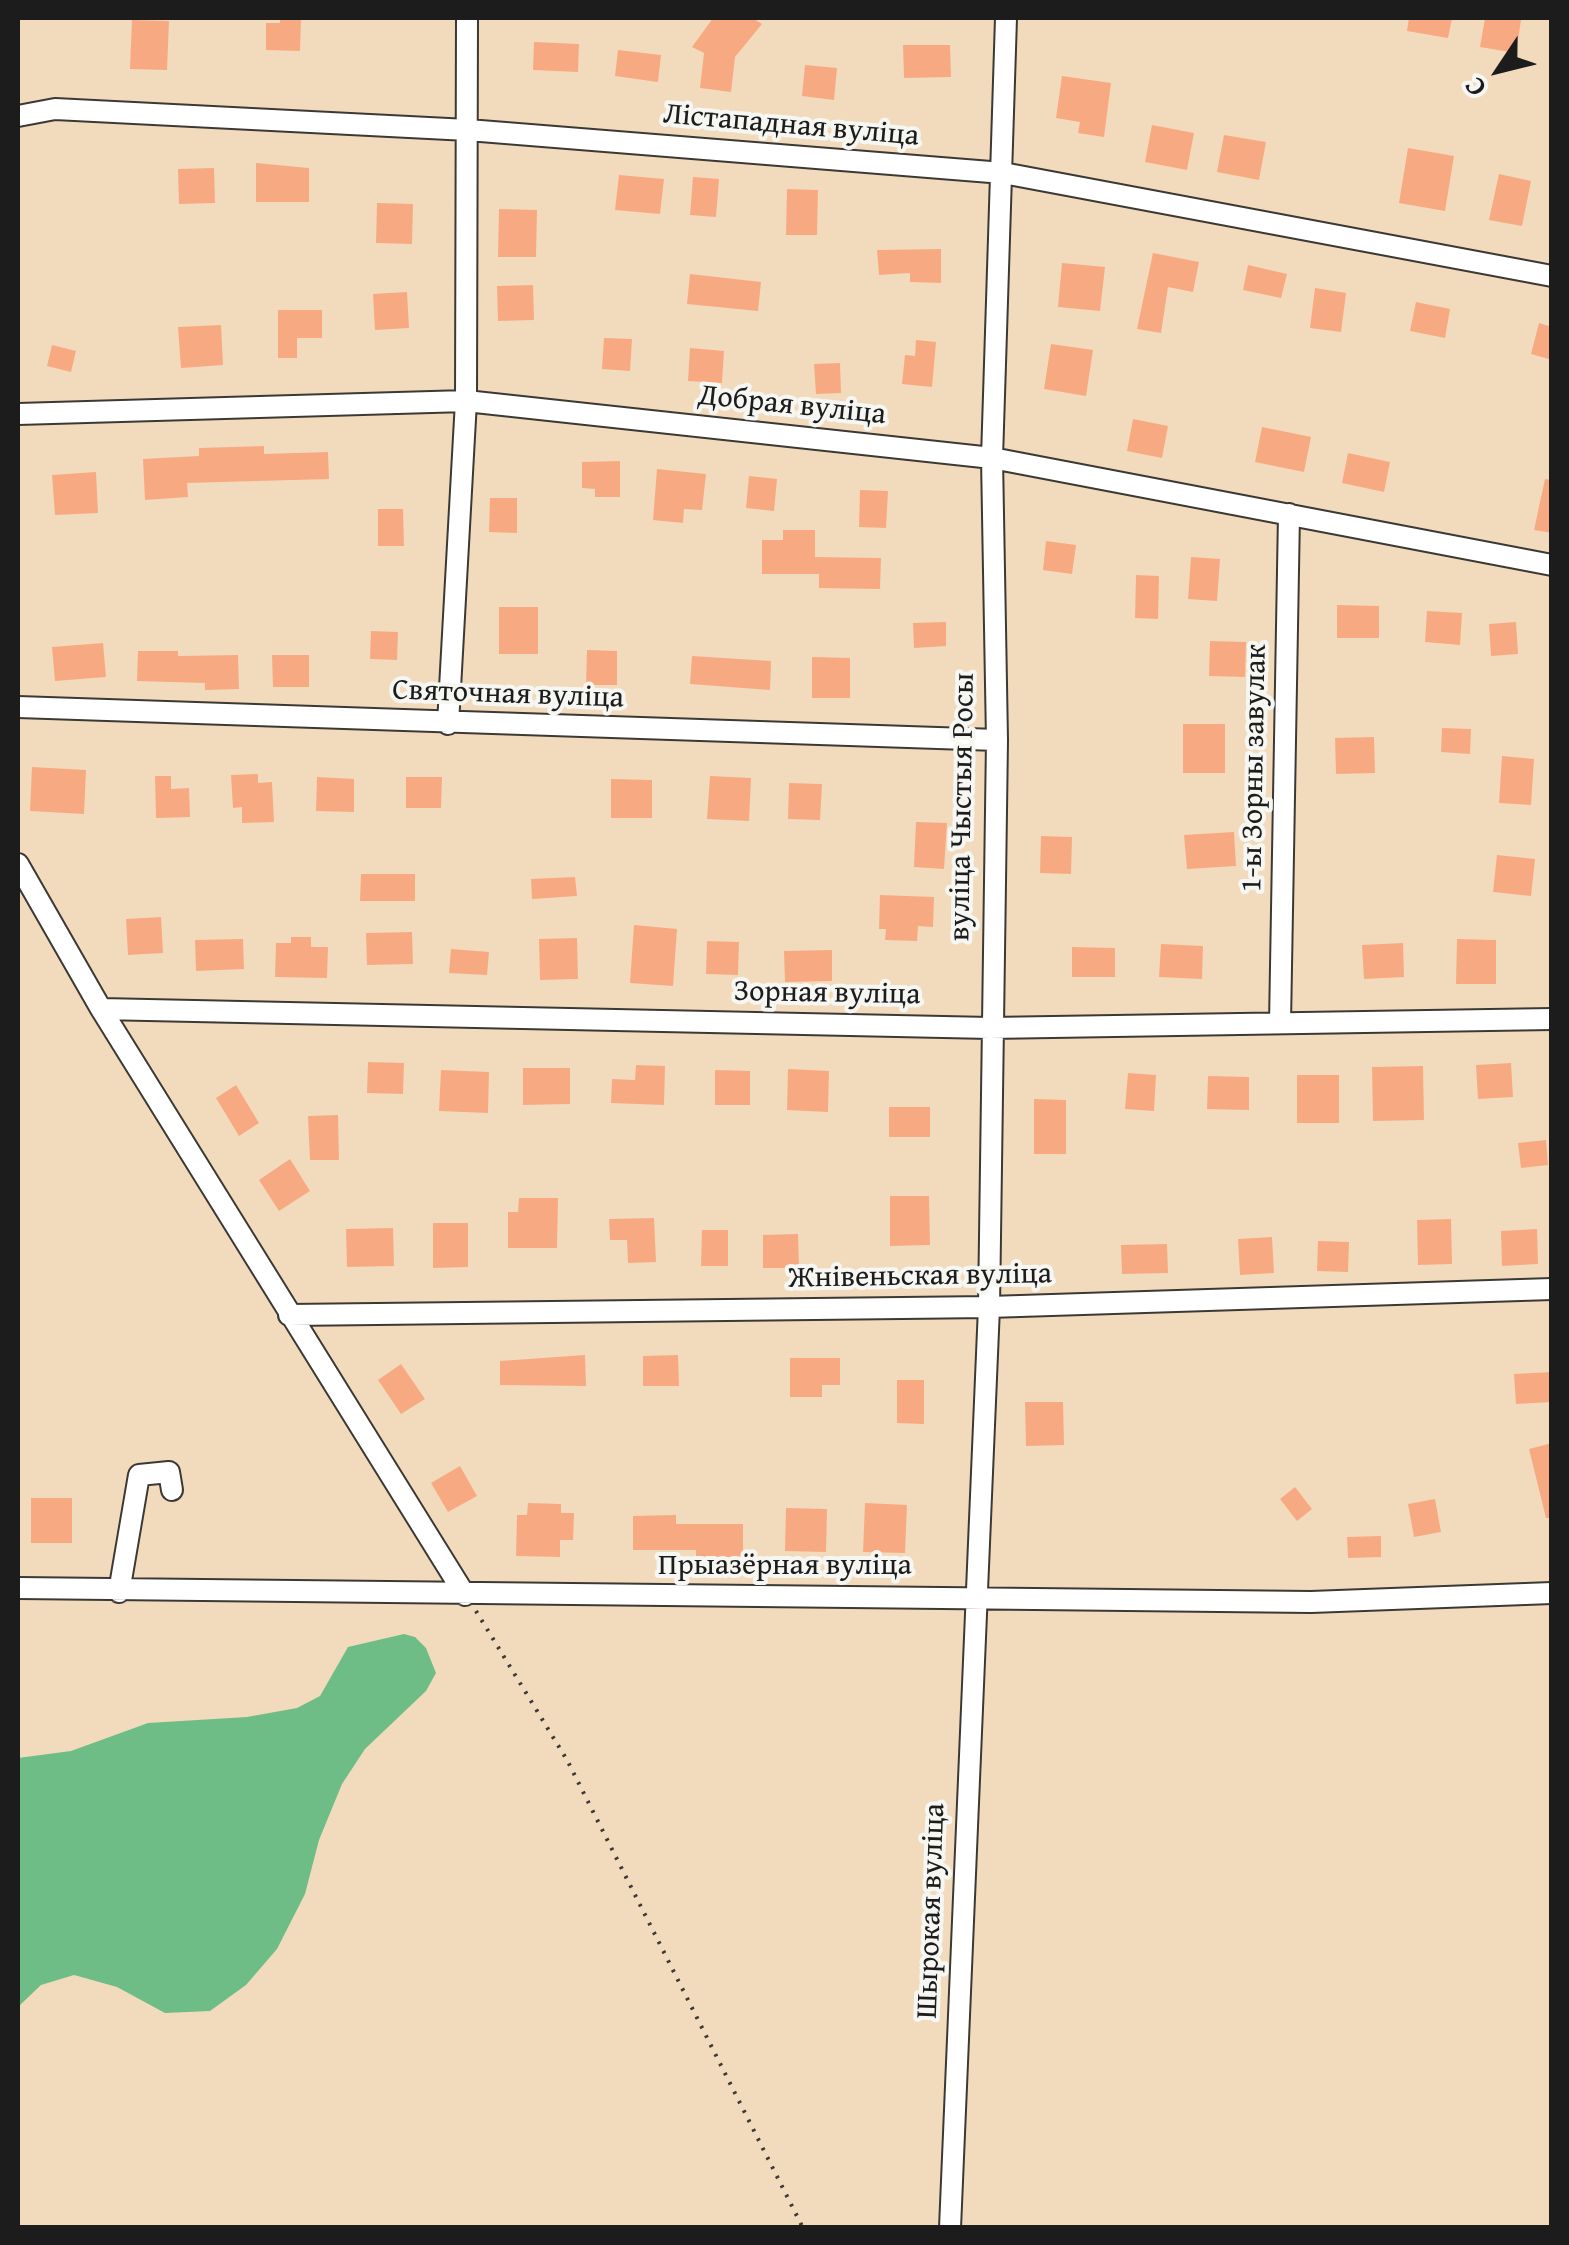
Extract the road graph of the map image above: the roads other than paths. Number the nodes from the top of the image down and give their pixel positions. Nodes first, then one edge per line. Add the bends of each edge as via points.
1 (467, 18) edge
2 (1006, 18) edge
3 (18, 116) edge
4 (468, 130) junction
5 (1003, 173) junction
6 (1552, 276) edge
7 (466, 401) junction
8 (18, 414) edge
9 (992, 458) junction
10 (1289, 514) junction
11 (1552, 565) edge
12 (18, 707) edge
13 (448, 724) junction
14 (996, 740) junction
15 (18, 864) edge
16 (101, 1008) junction
17 (1552, 1019) edge
18 (1280, 1023) junction
19 (990, 1028) junction
20 (1552, 1289) edge
21 (989, 1308) junction
22 (289, 1314) junction
23 (172, 1490) dead end
24 (18, 1588) edge
25 (118, 1592) junction
26 (1552, 1592) edge
27 (466, 1594) junction
28 (974, 1598) junction
29 (950, 2228) edge

1 - 4 street
2 - 5 street, вуліца Чыстыя Росы
3 - 4 street, Лістападная вуліца via 55,109
4 - 5 street, Лістападная вуліца
4 - 7 street
5 - 6 street, Лістападная вуліца
5 - 9 street, вуліца Чыстыя Росы
7 - 8 street, Добрая вуліца
7 - 9 street, Добрая вуліца
7 - 13 street
9 - 10 street, Добрая вуліца
9 - 14 street, вуліца Чыстыя Росы
10 - 11 street, Добрая вуліца
10 - 18 street, 1-ы Зорны завулак
12 - 13 street, Святочная вуліца
13 - 14 street, Святочная вуліца
14 - 19 street, вуліца Чыстыя Росы
15 - 16 street
16 - 19 street, Зорная вуліца
16 - 22 street
17 - 18 street, Зорная вуліца
18 - 19 street, Зорная вуліца
19 - 21 street, вуліца Чыстыя Росы
20 - 21 street, Жнівеньская вуліца
21 - 22 street, Жнівеньская вуліца
21 - 28 street, вуліца Чыстыя Росы
22 - 27 street
23 - 25 street via 169,1472 139,1475
24 - 25 street, Прыазёрная вуліца
25 - 27 street, Прыазёрная вуліца
26 - 28 street, Прыазёрная вуліца via 1310,1602
27 - 28 street, Прыазёрная вуліца
28 - 29 street, Шырокая вуліца

